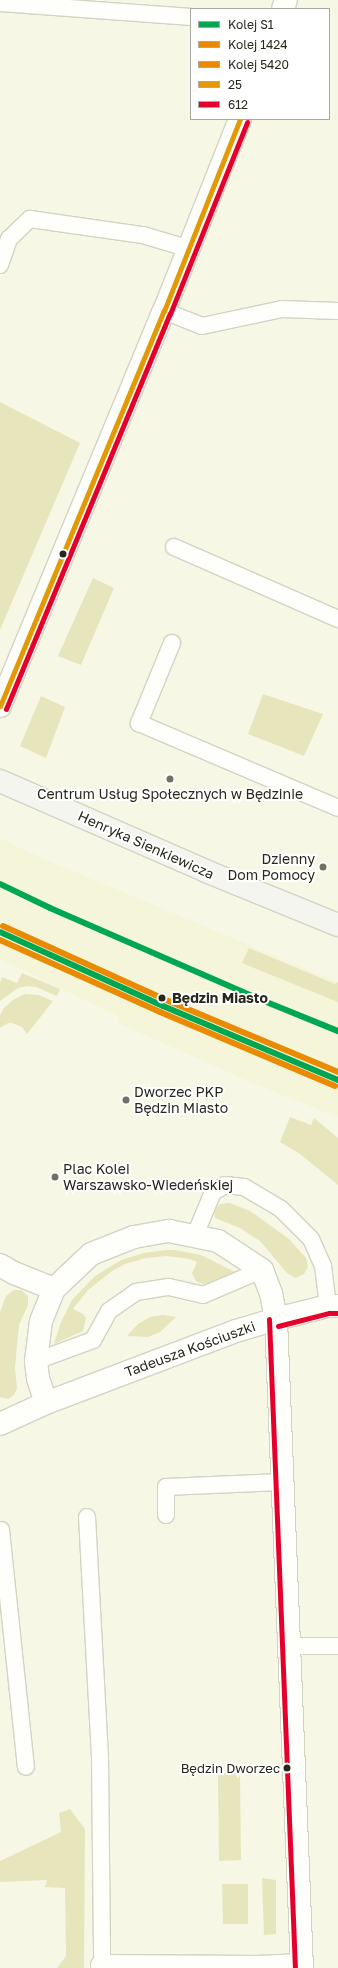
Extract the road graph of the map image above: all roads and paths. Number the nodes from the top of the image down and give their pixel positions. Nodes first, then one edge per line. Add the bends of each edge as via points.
1 (0, 3) edge
2 (190, 17) edge
3 (240, 120) edge
4 (190, 249) junction
5 (0, 266) edge
6 (164, 311) junction
7 (338, 312) edge
8 (174, 547) dead end
9 (338, 619) edge
10 (172, 643) dead end
11 (0, 706) edge
12 (0, 781) edge
13 (338, 808) edge
14 (338, 925) edge
15 (195, 1235) junction
16 (0, 1266) edge
17 (262, 1270) junction
18 (54, 1289) junction
19 (333, 1306) edge
20 (276, 1319) junction
21 (36, 1361) junction
22 (46, 1403) junction
23 (0, 1424) edge
24 (281, 1482) junction
25 (166, 1515) dead end
26 (87, 1516) dead end
27 (1, 1530) dead end
28 (288, 1646) junction
29 (338, 1646) edge
30 (26, 1767) dead end
31 (102, 1967) edge
32 (302, 1967) edge

1 - 2 lane
3 - 4 street
4 - 5 lane via 143,235 30,219 9,239
4 - 6 street
6 - 7 lane via 202,326 282,309
6 - 11 street
8 - 9 lane
10 - 13 lane via 139,722
12 - 14 street, Henryka Sienkiewicza via 208,872
15 - 17 street via 218,1241
15 - 18 street via 169,1231 134,1237 91,1254
15 - 19 lane via 213,1192 226,1185 244,1187 281,1209 311,1239 323,1266
16 - 18 street
17 - 20 street via 271,1293
17 - 21 lane via 203,1295 169,1287 136,1292 109,1311 93,1340
18 - 21 street via 41,1321
19 - 20 street, Tadeusza Kościuszki
20 - 22 street, Tadeusza Kościuszki via 236,1331
20 - 24 street
21 - 22 street
22 - 23 street, Tadeusza Kościuszki
24 - 25 lane via 166,1487
24 - 28 street
26 - 31 lane via 100,1759
27 - 30 lane
28 - 29 lane
28 - 32 street
31 - 32 street

